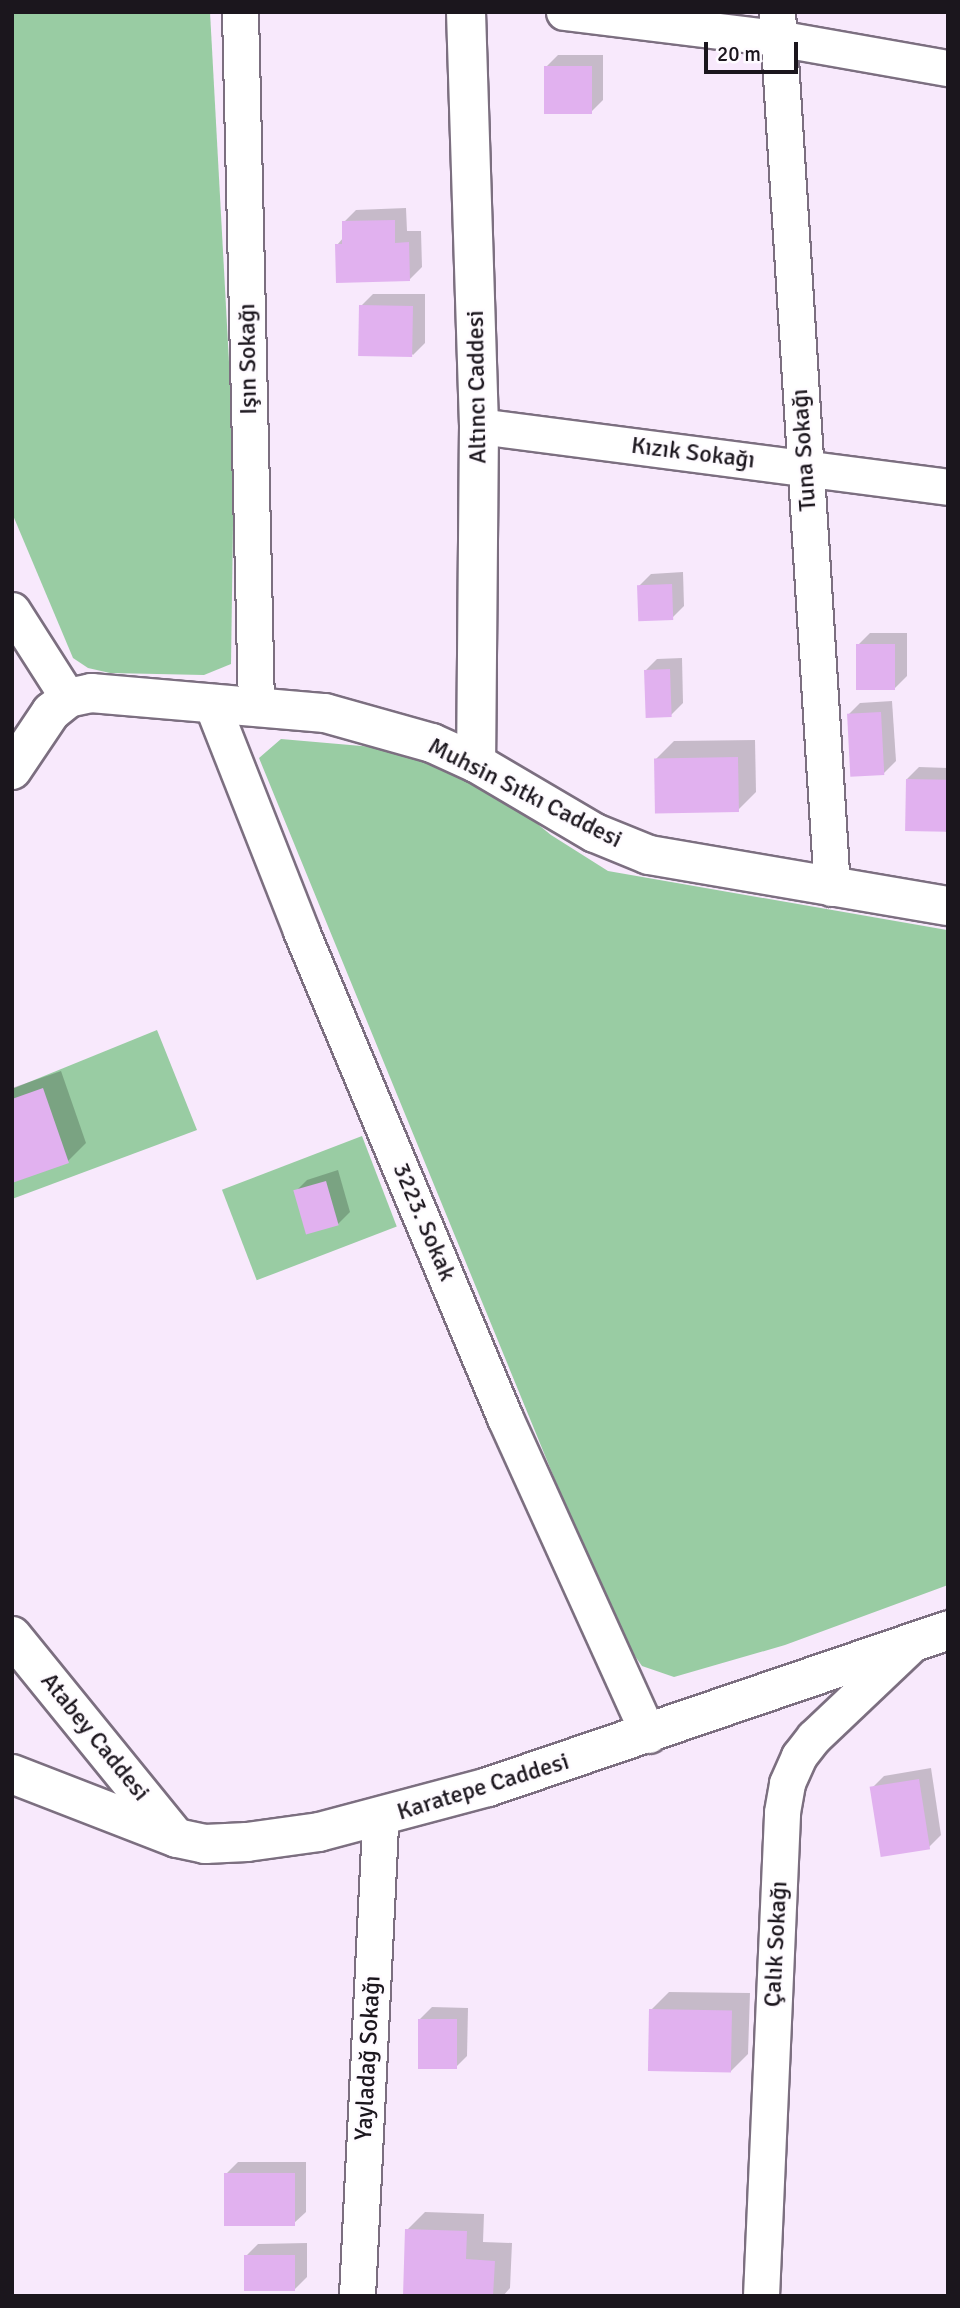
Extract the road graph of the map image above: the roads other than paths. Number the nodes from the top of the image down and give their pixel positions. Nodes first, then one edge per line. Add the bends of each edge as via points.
1 (240, 12) edge
2 (466, 12) edge
3 (564, 12) edge
4 (611, 15) edge
5 (777, 25) edge
6 (948, 68) edge
7 (479, 426) junction
8 (805, 468) junction
9 (948, 487) edge
10 (12, 610) edge
11 (68, 698) junction
12 (211, 702) junction
13 (256, 705) junction
14 (475, 763) junction
15 (12, 770) edge
16 (832, 888) junction
17 (948, 906) edge
18 (12, 1636) edge
19 (930, 1637) edge
20 (649, 1735) junction
21 (12, 1774) edge
22 (380, 1819) junction
23 (177, 1838) junction
24 (357, 2296) edge
25 (761, 2296) edge

1 - 13 street, Işın Sokağı
2 - 7 street, Altıncı Caddesi
3 - 4 street
4 - 5 street
5 - 6 street
5 - 8 street, Tuna Sokağı
7 - 8 street, Kızık Sokağı
7 - 14 street, Altıncı Caddesi
8 - 9 street, Kızık Sokağı
8 - 16 street, Tuna Sokağı
10 - 11 street
11 - 12 street, Muhsin Sıtkı Caddesi via 121,693
11 - 15 street via 51,712
12 - 13 street, Muhsin Sıtkı Caddesi
12 - 20 street, 3223. Sokak via 301,931 505,1419
13 - 14 street, Muhsin Sıtkı Caddesi via 376,724
14 - 16 street, Muhsin Sıtkı Caddesi via 595,833 649,855
16 - 17 street, Muhsin Sıtkı Caddesi
18 - 23 street, Atabey Caddesi
19 - 20 street, Karatepe Caddesi
19 - 25 street, Çalık Sokağı via 814,1737 787,1783 782,1812
20 - 22 street, Karatepe Caddesi
21 - 23 street, Karatepe Caddesi
22 - 23 street, Karatepe Caddesi via 247,1842 205,1844
22 - 24 street, Yayladağ Sokağı

